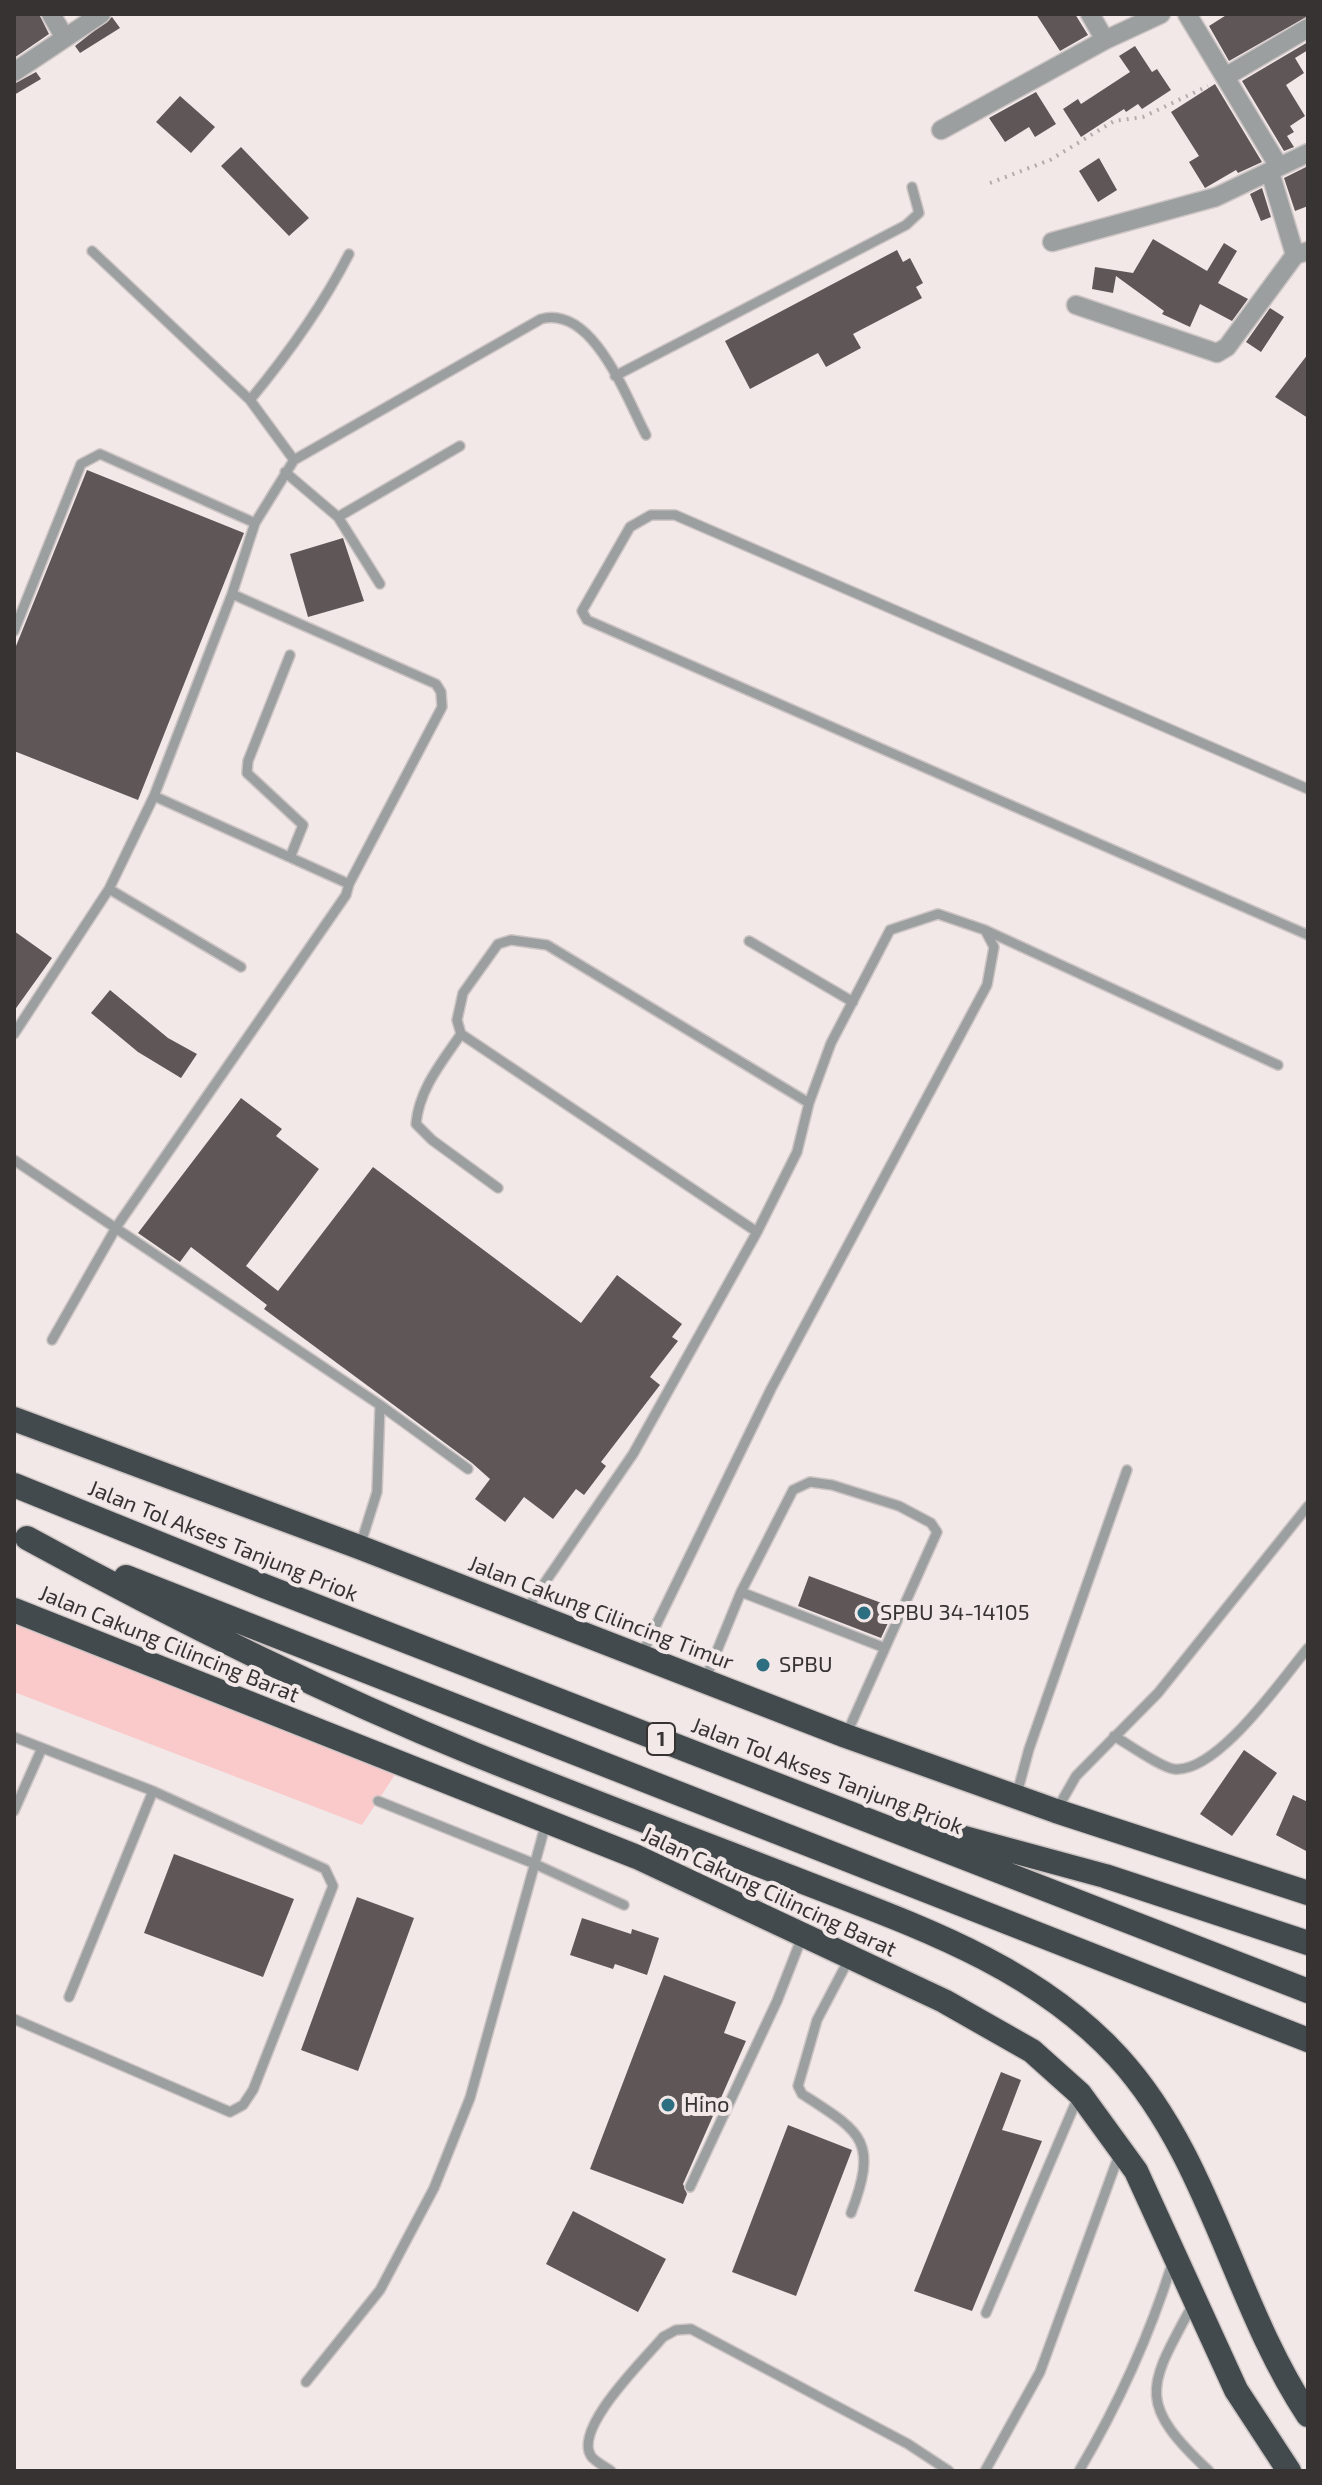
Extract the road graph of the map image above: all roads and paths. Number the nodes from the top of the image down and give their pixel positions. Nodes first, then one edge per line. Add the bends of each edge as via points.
1 (51, 14) edge
2 (101, 14) edge
3 (1090, 14) edge
4 (1161, 14) edge
5 (1187, 14) edge
6 (1308, 28) edge
7 (65, 38) junction
8 (1105, 40) junction
9 (14, 72) edge
10 (1225, 77) junction
11 (941, 130) dead end
12 (1308, 153) edge
13 (1274, 169) junction
14 (990, 183) dead end
15 (912, 187) dead end
16 (1052, 242) dead end
17 (92, 251) dead end
18 (1301, 253) edge
19 (349, 254) dead end
20 (1076, 305) dead end
21 (615, 376) junction
22 (250, 400) junction
23 (646, 435) dead end
24 (460, 446) dead end
25 (294, 460) junction
26 (285, 472) junction
27 (338, 517) junction
28 (255, 523) junction
29 (380, 584) dead end
30 (232, 594) junction
31 (14, 631) edge
32 (290, 655) dead end
33 (1308, 789) edge
34 (154, 796) junction
35 (291, 855) junction
36 (349, 884) junction
37 (109, 889) junction
38 (985, 930) junction
39 (1308, 935) edge
40 (749, 941) dead end
41 (241, 967) dead end
42 (853, 1002) junction
43 (14, 1034) edge
44 (461, 1034) junction
45 (1278, 1065) dead end
46 (809, 1103) junction
47 (14, 1160) edge
48 (498, 1188) dead end
49 (117, 1226) junction
50 (757, 1232) junction
51 (52, 1340) dead end
52 (380, 1405) junction
53 (14, 1419) edge
54 (468, 1469) dead end
55 (1127, 1470) dead end
56 (14, 1485) edge
57 (1308, 1506) edge
58 (20, 1536) edge
59 (359, 1547) junction
60 (741, 1592) junction
61 (14, 1610) edge
62 (525, 1613) junction
63 (885, 1648) junction
64 (1308, 1648) edge
65 (639, 1659) junction
66 (705, 1680) junction
67 (846, 1736) junction
68 (1114, 1736) junction
69 (14, 1737) edge
70 (42, 1748) junction
71 (153, 1791) junction
72 (1016, 1797) junction
73 (378, 1801) dead end
74 (821, 1802) junction
75 (14, 1811) edge
76 (1056, 1811) junction
77 (546, 1822) junction
78 (535, 1864) junction
79 (1308, 1893) edge
80 (624, 1905) dead end
81 (802, 1937) junction
82 (1308, 1943) edge
83 (849, 1959) junction
84 (1308, 1991) edge
85 (69, 1997) dead end
86 (14, 2019) edge
87 (1308, 2040) edge
88 (1080, 2094) junction
89 (1122, 2149) junction
90 (690, 2187) dead end
91 (851, 2213) dead end
92 (1176, 2253) junction
93 (1196, 2297) junction
94 (986, 2313) dead end
95 (306, 2382) dead end
96 (1308, 2415) edge
97 (611, 2471) edge
98 (949, 2471) edge
99 (985, 2471) edge
100 (1079, 2471) edge
101 (1209, 2471) edge
102 (1289, 2471) edge

1 - 7 street
2 - 7 street
3 - 8 street
4 - 8 street
5 - 10 street
6 - 10 street
7 - 9 street
8 - 11 street
10 - 13 street
10 - 14 path via 1143,117 1114,121 1050,160
12 - 13 street
13 - 16 street via 1216,197
13 - 18 street
15 - 21 lane via 919,213 906,225
17 - 22 lane
18 - 20 street via 1217,353
19 - 22 lane via 291,351
21 - 23 lane
21 - 25 lane via 597,344 575,322 557,315 541,319
22 - 25 lane
24 - 27 lane
25 - 26 lane
26 - 27 lane
26 - 28 lane
27 - 29 lane
28 - 30 lane
28 - 31 lane via 100,454 89,458 81,464
30 - 34 lane
30 - 36 lane via 436,684 441,692 442,707
32 - 35 lane via 247,773 303,825
33 - 39 lane via 675,515 651,515 630,527 582,611 587,620
34 - 35 lane
34 - 37 lane
35 - 36 lane
36 - 49 lane
37 - 41 lane
37 - 43 lane
38 - 42 lane via 938,914 890,930
38 - 45 lane
38 - 65 lane via 994,947 987,985 771,1389
40 - 42 lane
42 - 46 lane
44 - 46 lane via 457,1020 463,993 498,944 511,940 547,945
44 - 48 lane via 428,1082 416,1124
44 - 50 lane
46 - 50 lane via 797,1152
47 - 49 lane
49 - 51 lane
49 - 52 lane
50 - 62 lane via 633,1454
52 - 54 lane
52 - 59 lane via 377,1492
53 - 59 highway, Jalan Cakung Cilincing Timur
55 - 72 lane
56 - 74 highway, Jalan Tol Akses Tanjung Priok / 1
57 - 68 lane via 1158,1693
58 - 87 highway, 1
58 - 96 highway via 188,1625 362,1706 914,1926 1036,1988 1117,2057 1169,2126 1265,2342
59 - 62 highway, Jalan Cakung Cilincing Timur
60 - 63 lane
60 - 63 lane via 793,1490 810,1482 832,1485 899,1506 931,1523 937,1532
60 - 66 lane
61 - 77 highway, Jalan Cakung Cilincing Barat
62 - 65 highway, Jalan Cakung Cilincing Timur
63 - 67 lane
64 - 68 lane via 1219,1751 1196,1765 1173,1769
65 - 66 highway, Jalan Cakung Cilincing Timur
66 - 67 highway, Jalan Cakung Cilincing Timur
67 - 72 highway, Jalan Cakung Cilincing Timur
68 - 76 lane via 1076,1776
69 - 70 lane
70 - 71 lane
70 - 75 lane
71 - 85 lane
71 - 86 lane via 331,1875 333,1886 253,2090 230,2112
72 - 76 highway, Jalan Cakung Cilincing Timur
73 - 78 lane
74 - 82 highway via 1105,1876
74 - 84 highway, Jalan Tol Akses Tanjung Priok / 1
76 - 79 highway, Jalan Cakung Cilincing Timur
77 - 78 lane
77 - 81 highway, Jalan Cakung Cilincing Barat via 683,1877
78 - 80 lane
78 - 95 lane via 470,2098 434,2188 380,2290
81 - 83 highway, Jalan Cakung Cilincing Barat
81 - 90 lane
83 - 88 highway, Jalan Cakung Cilincing Barat via 1004,2032
83 - 91 lane via 817,2020 798,2086 862,2141 862,2183
88 - 89 highway, Jalan Cakung Cilincing Barat
88 - 94 lane
89 - 92 highway, Jalan Cakung Cilincing Barat
89 - 99 lane via 1040,2372
92 - 93 highway, Jalan Cakung Cilincing Barat
92 - 100 lane via 1154,2322 1112,2415
93 - 101 lane via 1154,2385 1156,2403 1170,2430
93 - 102 highway, Jalan Cakung Cilincing Barat via 1236,2390
97 - 98 lane via 591,2457 587,2440 595,2418 663,2337 691,2329

